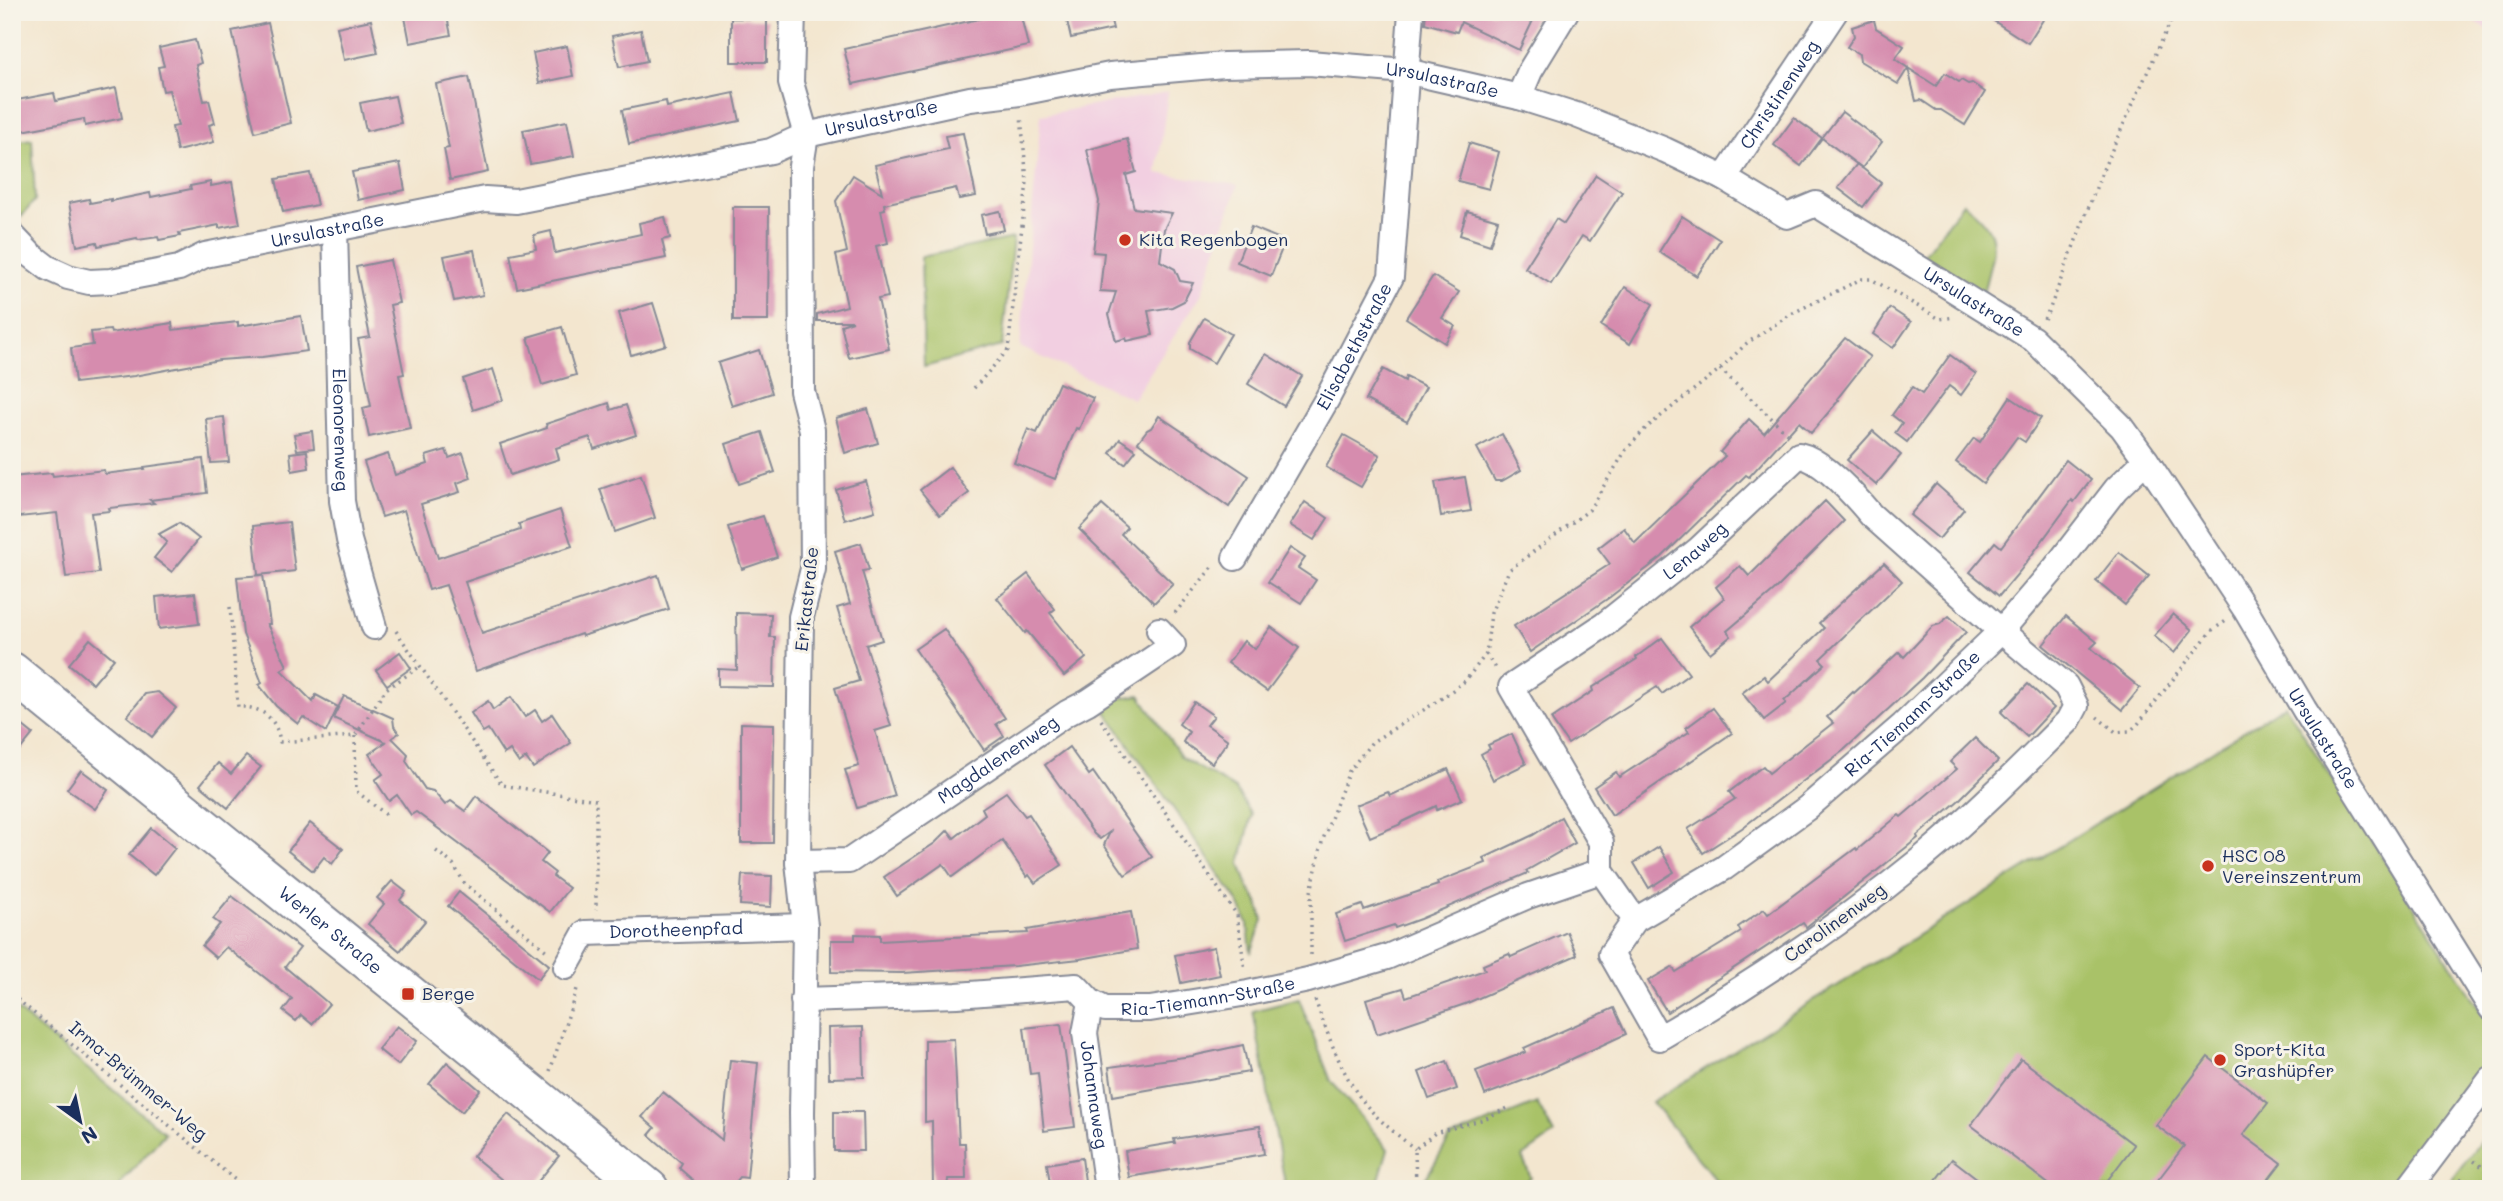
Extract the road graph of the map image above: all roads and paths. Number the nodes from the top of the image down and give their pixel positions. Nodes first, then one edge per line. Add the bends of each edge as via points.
1 (793, 12) edge
2 (1411, 12) edge
3 (1566, 12) edge
4 (1835, 12) edge
5 (2175, 12) edge
6 (1406, 71) junction
7 (1020, 93) junction
8 (1519, 97) junction
9 (806, 135) junction
10 (1724, 178) junction
11 (335, 229) junction
12 (12, 235) edge
13 (1970, 300) junction
14 (2033, 339) junction
15 (1720, 369) junction
16 (974, 388) dead end
17 (1799, 455) junction
18 (2146, 460) junction
19 (1235, 558) joint
20 (229, 607) dead end
21 (2245, 609) junction
22 (382, 625) joint
23 (1158, 630) joint
24 (2001, 631) junction
25 (421, 666) junction
26 (12, 672) edge
27 (2071, 696) junction
28 (1088, 702) junction
29 (355, 736) junction
30 (388, 817) dead end
31 (436, 851) dead end
32 (798, 862) junction
33 (1601, 871) junction
34 (1635, 920) junction
35 (805, 926) junction
36 (597, 933) junction
37 (566, 967) junction
38 (1311, 979) junction
39 (1248, 993) junction
40 (12, 995) edge
41 (803, 1000) junction
42 (1091, 1002) junction
43 (2491, 1008) edge
44 (2491, 1079) edge
45 (541, 1100) junction
46 (1508, 1108) dead end
47 (1415, 1149) junction
48 (2474, 1161) dead end
49 (2491, 1173) edge
50 (2460, 1179) dead end
51 (246, 1189) edge
52 (649, 1189) edge
53 (803, 1189) edge
54 (1107, 1189) edge
55 (1416, 1189) edge
56 (2408, 1189) edge
57 (2473, 1189) edge

1 - 9 street, Erikastraße via 791,83
2 - 6 street, Elisabethstraße
3 - 8 street
4 - 10 street, Christinenweg
5 - 14 path
6 - 7 street, Ursulastraße via 1309,63 1224,65 1111,75
6 - 8 street, Ursulastraße
6 - 19 street, Elisabethstraße via 1391,277
7 - 9 street, Ursulastraße via 970,99
7 - 16 path via 1027,182 1008,350
8 - 10 street, Ursulastraße via 1647,143
9 - 11 street, Ursulastraße via 771,151 516,201 485,199
9 - 32 street, Erikastraße via 801,166 802,391 813,430 813,569 801,617
10 - 13 street, Ursulastraße via 1787,216 1816,204
11 - 12 street, Ursulastraße via 205,255 179,268 100,282 48,268
11 - 22 street, Eleonorenweg via 342,501 349,540
13 - 14 street, Ursulastraße
13 - 15 path via 1958,316 1940,319 1871,279 1861,279 1791,314 1747,343
14 - 18 street, Ursulastraße via 2105,409
15 - 17 path via 1796,442
15 - 38 path via 1646,428 1626,450 1589,510 1509,570 1491,613 1486,654 1465,681 1372,742 1349,771 1322,842 1311,892
17 - 24 street via 1811,457
17 - 33 street, Lenaweg via 1698,550 1604,625 1511,687 1601,842
18 - 21 street, Ursulastraße
18 - 24 street, Ria-Tiemann-Straße via 2116,489
19 - 23 path via 1214,564
20 - 29 path via 238,707 268,715 281,742
21 - 27 path via 2211,631 2130,731 2116,732
21 - 43 street, Ursulastraße
22 - 25 path
23 - 28 street, Magdalenenweg via 1173,645
24 - 27 street
24 - 34 street, Ria-Tiemann-Straße via 1807,808 1724,868
25 - 29 path via 386,689
25 - 36 path via 502,785 596,800
26 - 45 main road, Werler Straße
27 - 34 street, Carolinenweg via 2068,721 1921,859 1800,950 1659,1038 1611,954
28 - 32 street, Magdalenenweg via 849,860
28 - 39 path via 1237,915
29 - 30 path via 356,791
31 - 37 path via 453,864 465,884
32 - 35 street, Erikastraße
33 - 34 street, Lenaweg
33 - 38 street, Ria-Tiemann-Straße via 1528,896 1387,957
35 - 36 street, Dorotheenpfad
35 - 41 street, Erikastraße
36 - 37 street, Dorotheenpfad via 585,933
37 - 45 path via 579,983
38 - 39 street, Ria-Tiemann-Straße
38 - 47 path via 1331,1044 1359,1096
39 - 42 street, Ria-Tiemann-Straße via 1150,1009 1105,1009
40 - 51 path, Irma-Brümmer-Weg
41 - 42 street, Ria-Tiemann-Straße via 1076,986
41 - 53 street, Erikastraße
42 - 54 street, Johannaweg via 1085,1033
44 - 56 street
45 - 52 main road, Werler Straße
46 - 47 path via 1435,1133
47 - 55 path
48 - 49 path
50 - 57 path

